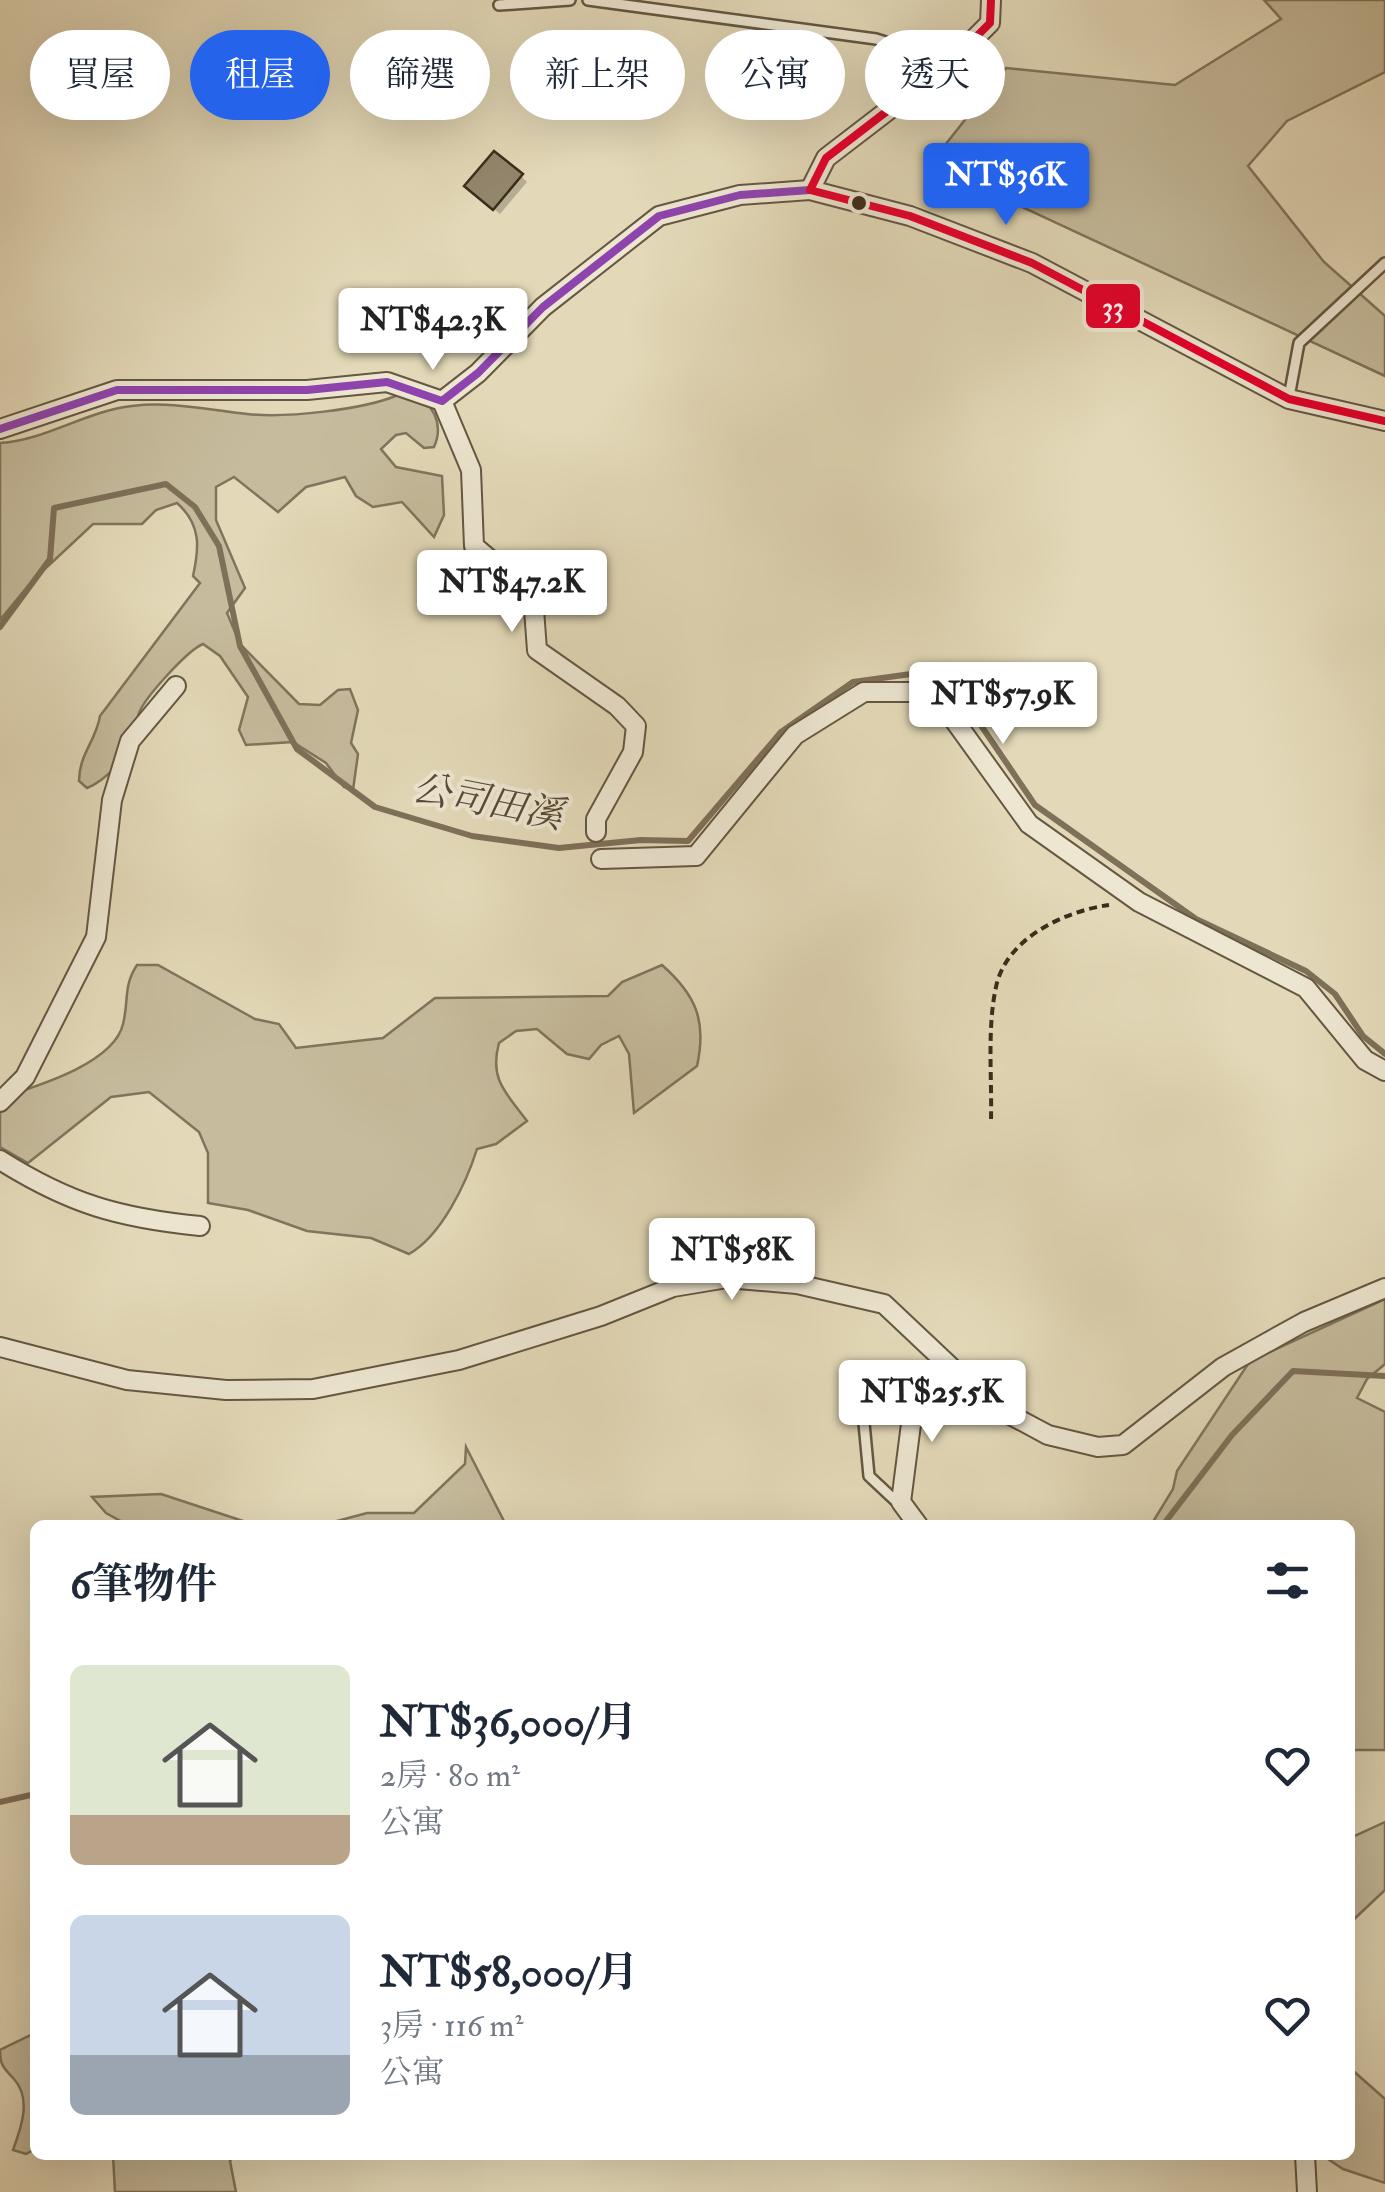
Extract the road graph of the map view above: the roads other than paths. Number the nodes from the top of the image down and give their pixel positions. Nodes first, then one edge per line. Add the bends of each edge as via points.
1 (570, 0) edge
2 (588, 0) edge
3 (991, 0) edge
4 (499, 5) dead end
5 (983, 30) edge
6 (865, 38) edge
7 (875, 120) edge
8 (810, 190) junction
9 (1385, 263) edge
10 (1289, 399) junction
11 (442, 401) junction
12 (1385, 421) edge
13 (0, 429) edge
14 (176, 686) dead end
15 (596, 832) joint
16 (601, 859) joint
17 (1385, 1072) edge
18 (0, 1102) edge
19 (0, 1160) edge
20 (200, 1226) dead end
21 (1385, 1288) edge
22 (0, 1347) edge
23 (952, 1371) junction
24 (862, 1402) dead end
25 (914, 1520) edge
26 (1305, 2160) edge
27 (1308, 2192) edge

1 - 4 lane
2 - 6 lane
3 - 5 street
7 - 8 street via 826,158
8 - 10 street via 910,216 1032,263
8 - 11 street via 740,195 660,216 543,307
9 - 10 lane via 1299,343
10 - 12 street
11 - 13 street via 387,382 307,390 116,390
11 - 15 street via 471,470 474,546 533,596 537,650 636,726 633,752 596,819
14 - 18 street via 130,741 112,800 96,937 25,1077
15 - 16 lane
16 - 17 street via 696,856 795,735 864,692 916,692 944,706 1030,824 1139,902 1306,988 1365,1060
19 - 20 street via 42,1186 125,1218
21 - 23 street via 1304,1322 1223,1368 1122,1445 1098,1447 1048,1435 990,1404
22 - 23 street via 127,1380 312,1390 459,1360 672,1287 727,1278 796,1284 884,1304
23 - 25 street via 911,1424 901,1502
24 - 25 lane via 868,1476
26 - 27 street

